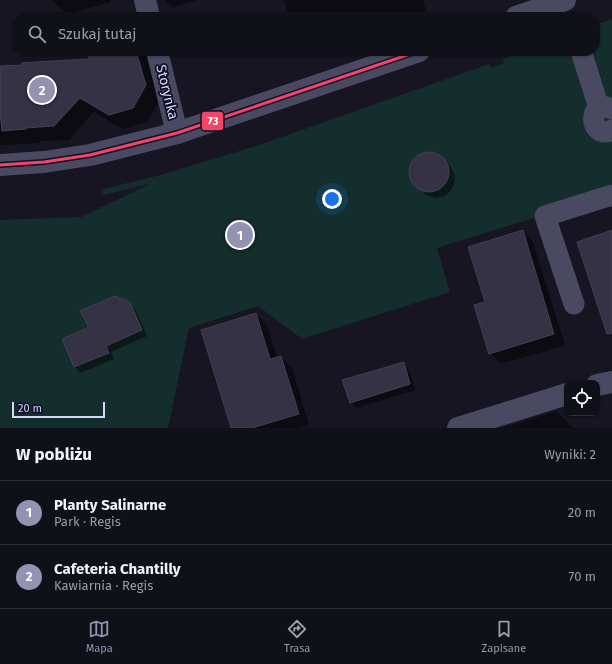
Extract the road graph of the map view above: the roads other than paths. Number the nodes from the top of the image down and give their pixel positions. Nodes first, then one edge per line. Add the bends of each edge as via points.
1 (144, 0) edge
2 (564, 0) edge
3 (148, 12) edge
4 (530, 12) edge
5 (158, 56) edge
6 (404, 56) edge
7 (583, 56) edge
8 (606, 108) edge
9 (177, 133) junction
10 (611, 134) edge
11 (0, 165) edge
12 (612, 195) edge
13 (574, 304) dead end
14 (612, 382) edge
15 (600, 384) edge
16 (564, 395) edge
17 (458, 428) edge

1 - 3 street
2 - 4 street
5 - 9 street, Storynka
6 - 9 street
7 - 8 street
8 - 10 street via 594,114 594,125 600,131
9 - 11 street via 90,155
12 - 13 street via 545,216
14 - 15 street
16 - 17 street

